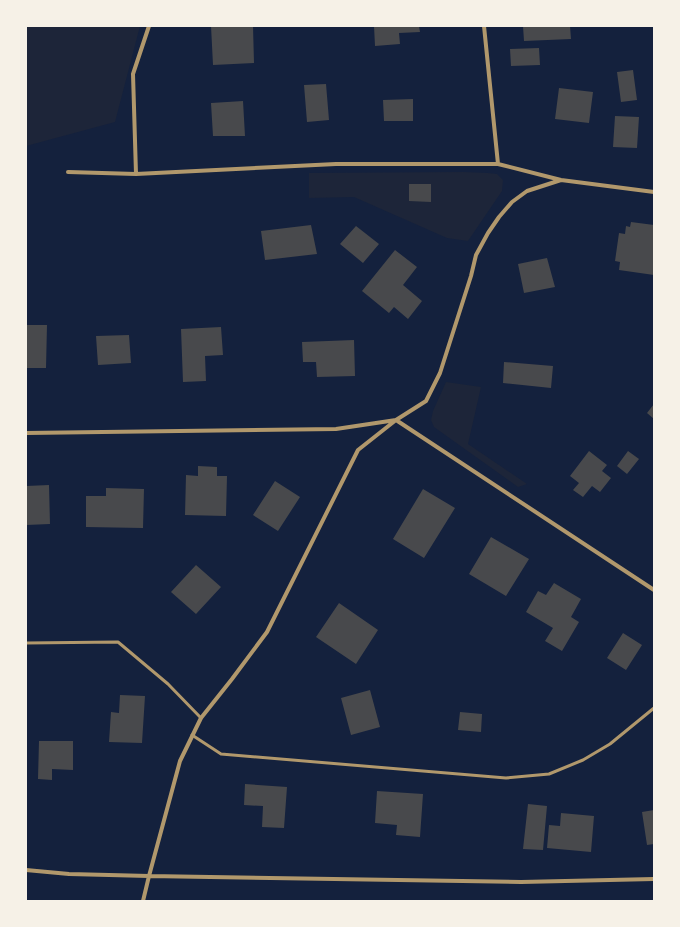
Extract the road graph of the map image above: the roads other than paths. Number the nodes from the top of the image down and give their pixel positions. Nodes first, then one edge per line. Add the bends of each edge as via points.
1 (149, 26) edge
2 (484, 26) edge
3 (498, 164) junction
4 (68, 172) dead end
5 (136, 174) junction
6 (561, 180) junction
7 (654, 192) edge
8 (396, 420) junction
9 (26, 433) edge
10 (654, 590) edge
11 (26, 643) edge
12 (654, 708) edge
13 (201, 718) junction
14 (192, 735) junction
15 (26, 870) edge
16 (149, 876) junction
17 (654, 879) edge
18 (143, 901) edge

1 - 5 street via 133,74
2 - 3 street
3 - 5 street via 336,164
3 - 6 street
4 - 5 street
6 - 7 street
6 - 8 street via 527,192 512,202 488,232 476,255 440,373 426,401
8 - 9 street via 336,428
8 - 10 street
8 - 13 street via 358,450 267,632
11 - 13 lane via 118,642 168,684
12 - 14 lane via 610,744 583,760 549,774 506,778 221,754
13 - 14 street
14 - 16 street via 180,761
15 - 16 street
16 - 17 street via 521,882
16 - 18 street

